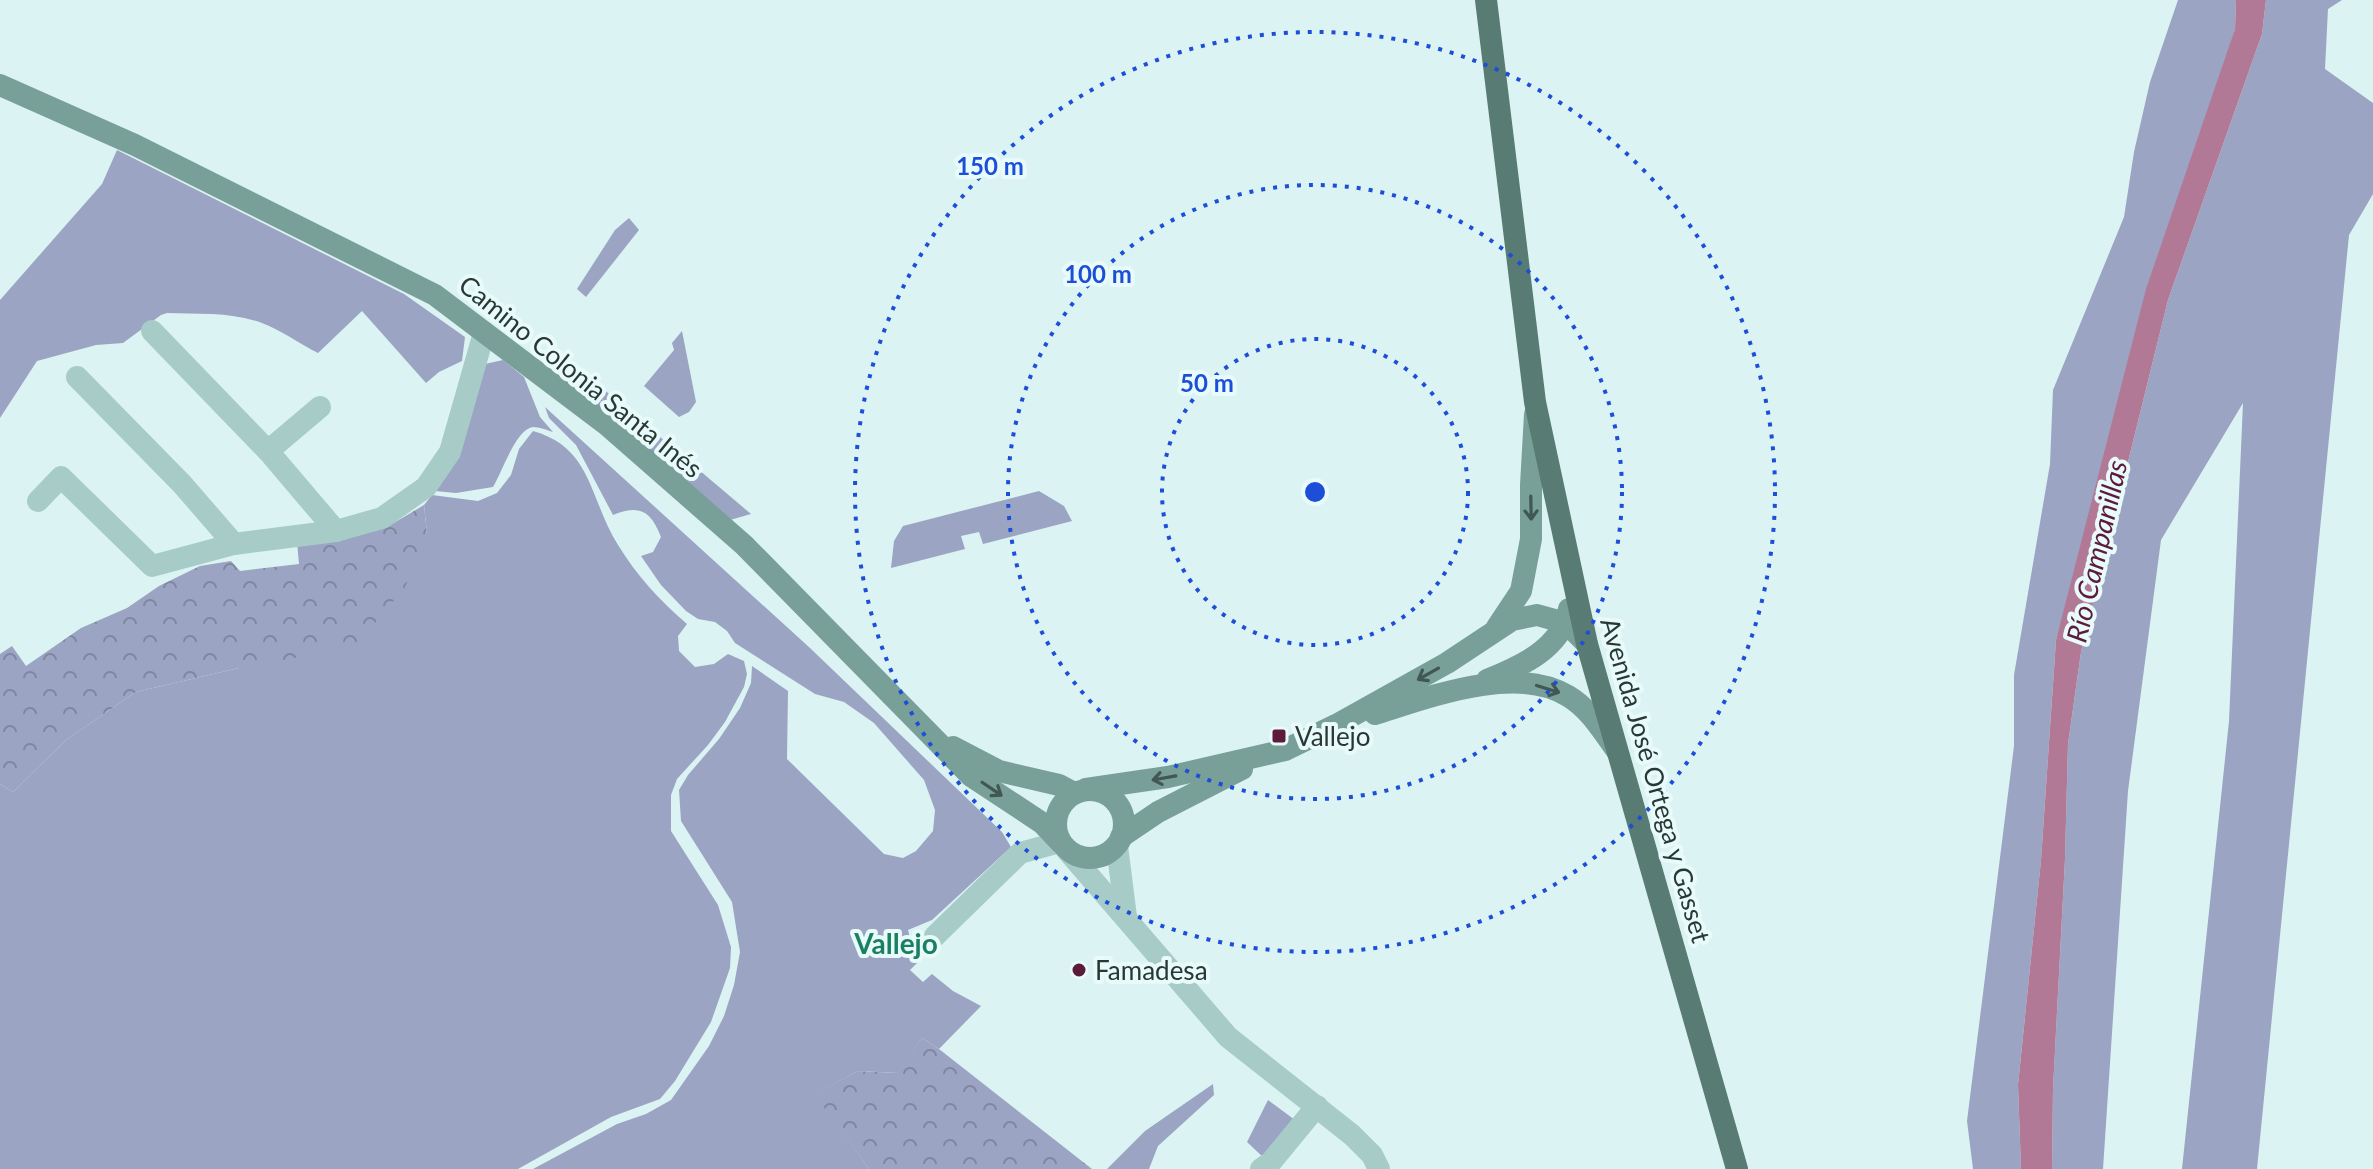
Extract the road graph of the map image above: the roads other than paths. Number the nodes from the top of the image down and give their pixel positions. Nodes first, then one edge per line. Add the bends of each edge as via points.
1 (1486, 0) edge
2 (0, 85) edge
3 (152, 331) dead end
4 (484, 333) junction
5 (77, 377) dead end
6 (1535, 402) junction
7 (320, 407) dead end
8 (268, 451) junction
9 (38, 501) dead end
10 (336, 531) junction
11 (234, 544) junction
12 (1573, 586) junction
13 (1566, 623) junction
14 (1494, 631) junction
15 (1587, 644) junction
16 (1463, 689) junction
17 (1336, 725) junction
18 (934, 738) junction
19 (1618, 752) junction
20 (1268, 755) junction
21 (1080, 791) junction
22 (1119, 842) junction
23 (1063, 845) junction
24 (1126, 917) junction
25 (935, 936) dead end
26 (1317, 1106) junction
27 (1261, 1169) edge
28 (1379, 1169) edge
29 (1737, 1169) edge

1 - 6 main road, Avenida José Ortega y Gasset
2 - 4 main road, Camino Colonia Santa Inés via 135,145 435,295
3 - 8 street
4 - 10 street via 450,452 426,487 382,518
4 - 18 main road, Camino Colonia Santa Inés via 607,425 744,545
5 - 11 street
6 - 12 main road, Avenida José Ortega y Gasset
6 -> 14 main road, Avenida José Ortega y Gasset via 1531,539 1521,591
7 - 8 street
8 - 10 street
9 - 11 street via 61,477 152,566
10 - 11 street
12 - 13 main road
12 - 15 main road, Avenida José Ortega y Gasset
13 - 14 main road, Camino Colonia Santa Inés via 1537,615 1512,620
13 - 15 main road
13 - 16 main road, Camino Colonia Santa Inés via 1541,652
14 -> 17 main road, Camino Colonia Santa Inés
15 - 19 main road, Avenida José Ortega y Gasset
16 - 17 main road, Camino Colonia Santa Inés
16 -> 19 main road, Camino Colonia Santa Inés via 1545,685 1589,713
17 - 20 main road, Camino Colonia Santa Inés
18 - 21 main road, Camino Colonia Santa Inés via 999,771
18 -> 23 main road, Camino Colonia Santa Inés via 971,776 1042,823
19 - 29 main road, Avenida José Ortega y Gasset
20 -> 21 main road, Camino Colonia Santa Inés
20 - 22 main road, Camino Colonia Santa Inés via 1158,812
21 - 22 main road via 1104,792 1120,806 1124,827
21 - 23 main road via 1056,814
22 - 23 main road via 1110,852 1092,858
22 - 24 street
23 - 24 street, Camino Colonia Santa Inés
23 - 25 street via 1020,853
24 - 26 street, Camino Colonia Santa Inés via 1228,1037
26 - 27 street
26 - 28 street, Camino Colonia Santa Inés via 1372,1155

